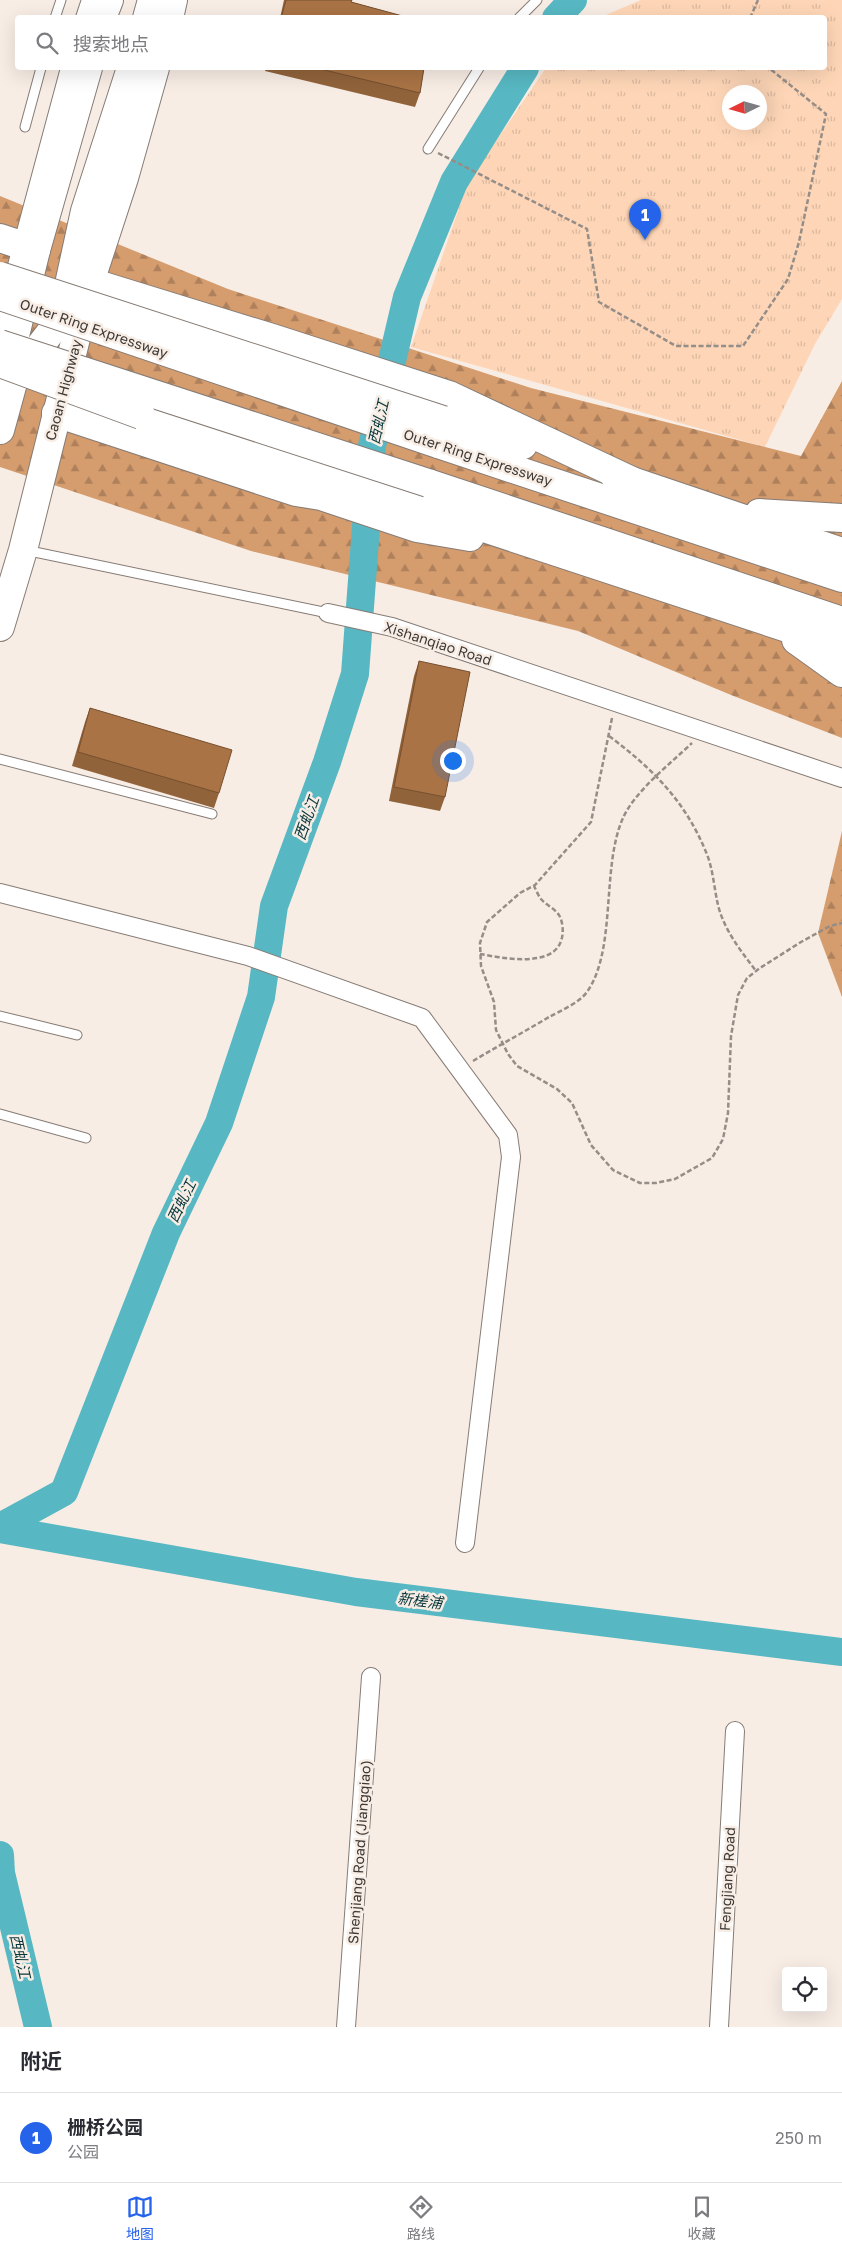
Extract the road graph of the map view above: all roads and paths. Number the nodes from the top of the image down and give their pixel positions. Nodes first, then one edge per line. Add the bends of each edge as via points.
1 (61, 0) edge
2 (91, 0) edge
3 (109, 0) edge
4 (152, 0) edge
5 (173, 0) edge
6 (537, 0) edge
7 (758, 0) edge
8 (56, 15) edge
9 (86, 15) edge
10 (103, 15) edge
11 (148, 15) edge
12 (169, 15) edge
13 (522, 15) edge
14 (751, 15) edge
15 (40, 70) edge
16 (69, 70) edge
17 (87, 70) edge
18 (130, 70) edge
19 (154, 70) edge
20 (478, 70) edge
21 (771, 70) edge
22 (25, 126) dead end
23 (428, 149) joint
24 (19, 244) edge
25 (0, 276) edge
26 (90, 282) junction
27 (0, 296) edge
28 (61, 319) junction
29 (0, 329) edge
30 (0, 344) edge
31 (3, 386) edge
32 (56, 413) junction
33 (443, 420) junction
34 (0, 430) edge
35 (422, 506) junction
36 (716, 509) junction
37 (842, 518) edge
38 (23, 550) junction
39 (842, 552) edge
40 (842, 578) edge
41 (328, 613) joint
42 (760, 619) junction
43 (842, 621) edge
44 (0, 628) edge
45 (842, 646) edge
46 (842, 673) edge
47 (616, 702) junction
48 (704, 732) junction
49 (608, 736) junction
50 (0, 759) edge
51 (657, 777) junction
52 (842, 778) edge
53 (212, 814) dead end
54 (534, 886) junction
55 (0, 892) edge
56 (842, 923) edge
57 (480, 954) junction
58 (756, 971) junction
59 (0, 1016) edge
60 (77, 1035) dead end
61 (503, 1044) junction
62 (459, 1069) junction
63 (0, 1114) edge
64 (86, 1138) dead end
65 (466, 1543) dead end
66 (371, 1677) dead end
67 (735, 1731) dead end
68 (346, 2027) edge
69 (719, 2027) edge

1 - 8 lane
2 - 9 street
3 - 10 highway
4 - 11 highway
5 - 12 highway
6 - 13 lane
7 - 14 path
15 - 22 lane
16 - 24 street
17 - 24 highway
18 - 28 highway via 85,211
19 - 26 highway, Caoan Highway
20 - 23 lane
21 - 23 path via 826,114 788,279 742,346 676,346 599,302 587,229
24 - 29 street
24 - 31 highway via 39,274 30,326
25 - 33 highway, bridge
26 - 28 highway
26 - 32 highway, Caoan Highway
26 - 33 highway via 356,364
27 - 33 highway, Outer Ring Expressway, bridge
28 - 31 highway
28 - 32 highway via 50,377
30 - 35 highway, bridge
31 - 34 highway
31 - 35 highway, bridge via 141,416
32 - 35 highway via 296,492
32 - 38 highway, Caoan Highway
33 - 36 highway
33 - 40 highway, Outer Ring Expressway
35 - 42 highway
35 - 43 highway
36 - 37 highway
36 - 39 highway
38 - 41 lane, Xishanqiao Road
38 - 44 highway, Caoan Highway
41 - 47 street, Xishanqiao Road via 392,627
42 - 45 highway
42 - 46 highway via 802,643
47 - 48 street, Xishanqiao Road
47 - 49 path
48 - 51 path
48 - 52 street, Xishanqiao Road
49 - 51 path
49 - 54 path via 591,822
50 - 53 lane
51 - 58 path via 672,792 707,854 718,908 740,950
51 - 61 path via 636,798 623,818 616,839 601,956 586,994
54 - 57 path via 520,893 487,922
54 - 57 path via 542,900 559,915 563,926 560,945 554,952 538,958
55 - 62 street via 248,956 422,1018
56 - 58 path via 808,938
57 - 61 path via 494,1002 496,1030
58 - 61 path via 747,978 738,995 731,1036 728,1113 723,1139 712,1158 675,1179 640,1183 613,1170 591,1145 572,1103 517,1066
59 - 60 lane
61 - 62 path
62 - 65 street via 508,1135 511,1157
63 - 64 lane
66 - 68 street, Shenjiang Road (Jiangqiao)
67 - 69 street, Fengjiang Road

